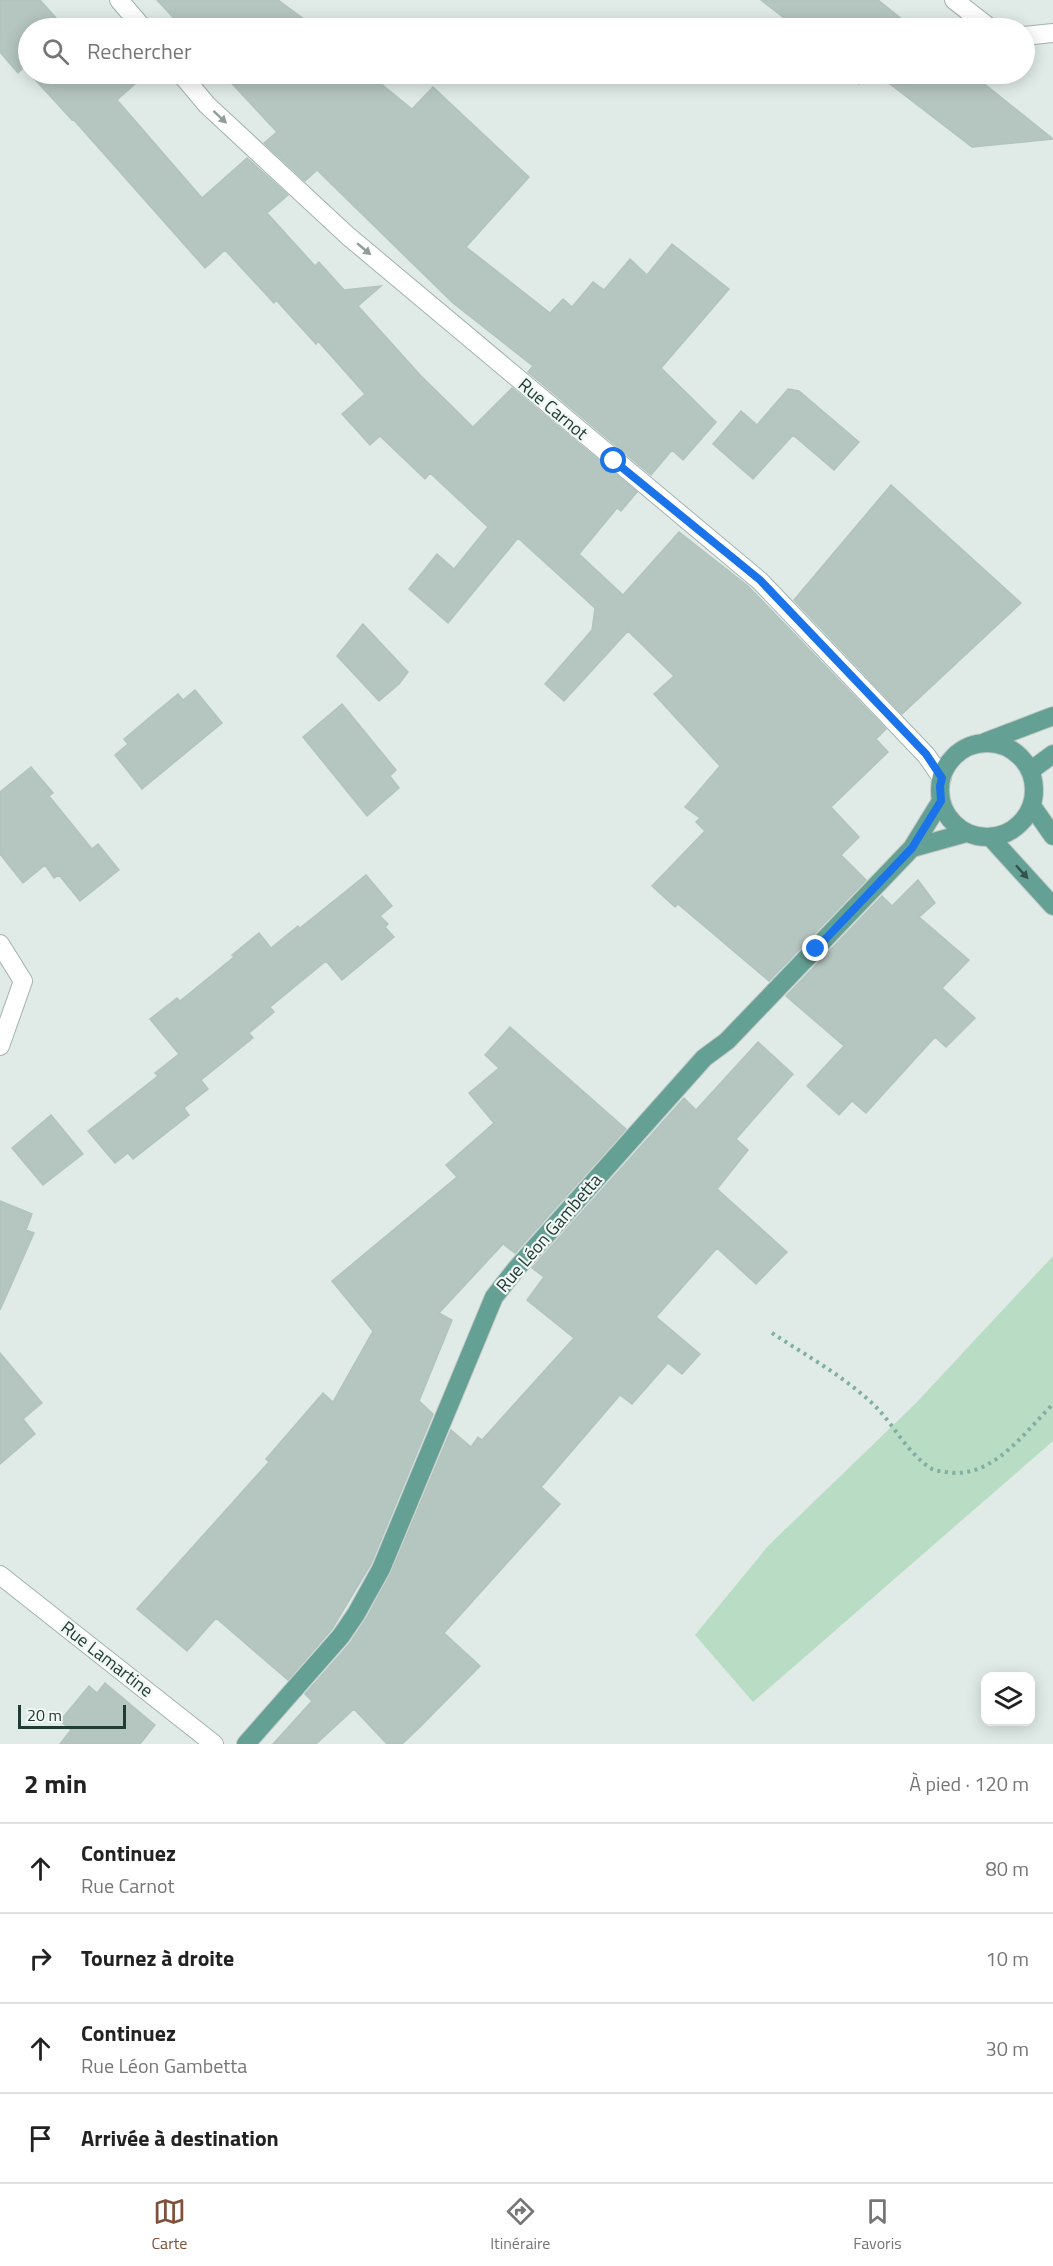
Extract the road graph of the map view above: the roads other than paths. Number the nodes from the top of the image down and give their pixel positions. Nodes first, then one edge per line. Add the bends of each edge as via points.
1 (118, 0) edge
2 (954, 0) edge
3 (134, 18) edge
4 (977, 18) edge
5 (1053, 33) edge
6 (1035, 35) edge
7 (189, 84) edge
8 (1053, 716) edge
9 (979, 744) junction
10 (1053, 754) edge
11 (1030, 771) junction
12 (942, 778) junction
13 (941, 801) junction
14 (1032, 806) junction
15 (966, 833) junction
16 (1053, 837) edge
17 (991, 838) junction
18 (912, 848) junction
19 (1053, 906) edge
20 (0, 944) edge
21 (0, 1046) edge
22 (0, 1575) edge
23 (214, 1744) edge
24 (246, 1744) edge

1 - 3 street
2 - 4 street
5 - 6 street
7 -> 12 street, Rue Carnot via 348,236 760,580 926,754
8 - 9 main road
9 - 11 main road via 1011,749
9 - 12 main road via 955,755
10 - 11 main road
11 - 14 main road via 1034,786
12 - 13 main road
13 - 15 main road via 946,815
13 - 18 main road, Rue Léon Gambetta
14 - 16 main road
14 - 17 main road via 1018,826
15 - 17 main road
15 - 18 main road
17 -> 19 main road
18 - 24 main road, Rue Léon Gambetta via 727,1041 704,1058 494,1297 381,1569 341,1636
20 - 21 street via 23,981
22 - 23 street, Rue Lamartine

